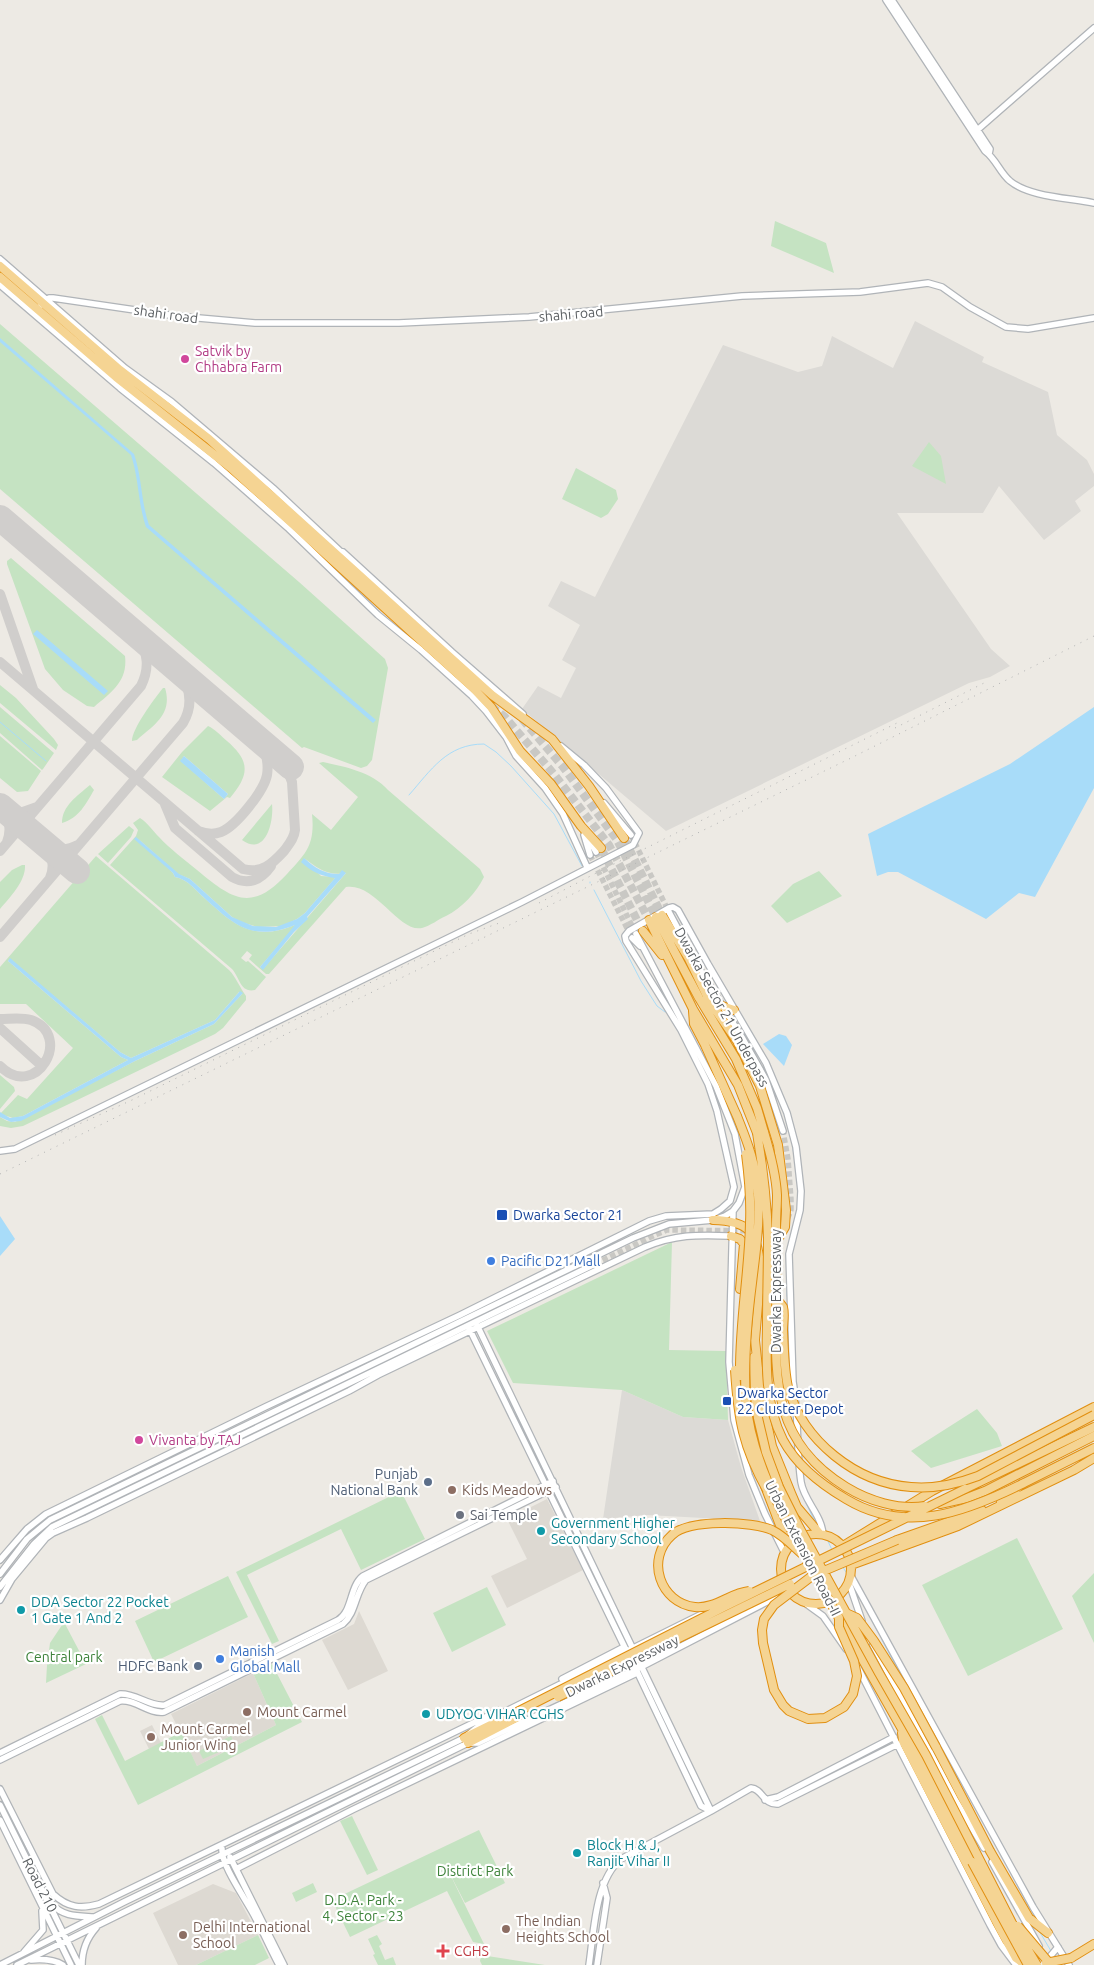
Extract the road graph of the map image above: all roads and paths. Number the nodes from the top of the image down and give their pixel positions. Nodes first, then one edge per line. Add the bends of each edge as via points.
1 (886, 0) edge
2 (892, 0) edge
3 (1094, 28) edge
4 (975, 131) junction
5 (1094, 203) edge
6 (0, 259) edge
7 (0, 266) edge
8 (0, 277) edge
9 (0, 285) edge
10 (43, 303) junction
11 (1094, 318) edge
12 (552, 739) junction
13 (581, 826) junction
14 (628, 837) tunnel mouth
15 (596, 851) joint
16 (587, 867) junction
17 (659, 916) junction
18 (637, 934) joint
19 (689, 960) junction
20 (680, 962) junction
21 (672, 966) junction
22 (699, 998) junction
23 (710, 1002) junction
24 (722, 1006) junction
25 (693, 1009) junction
26 (734, 1010) junction
27 (679, 1021) junction
28 (783, 1131) tunnel mouth
29 (760, 1132) junction
30 (0, 1150) edge
31 (732, 1211) junction
32 (713, 1220) junction
33 (733, 1221) junction
34 (732, 1236) junction
35 (600, 1246) junction
36 (752, 1246) junction
37 (598, 1255) junction
38 (595, 1264) tunnel mouth
39 (761, 1269) junction
40 (776, 1298) junction
41 (475, 1322) junction
42 (468, 1326) junction
43 (755, 1340) junction
44 (1094, 1407) edge
45 (1094, 1415) edge
46 (1094, 1426) edge
47 (1094, 1436) edge
48 (1094, 1448) edge
49 (1094, 1458) edge
50 (555, 1484) junction
51 (1022, 1484) junction
52 (547, 1488) junction
53 (782, 1512) junction
54 (23, 1533) junction
55 (822, 1534) junction
56 (29, 1538) junction
57 (843, 1546) junction
58 (786, 1550) junction
59 (807, 1559) junction
60 (0, 1560) edge
61 (851, 1565) junction
62 (0, 1574) edge
63 (781, 1575) junction
64 (812, 1576) junction
65 (850, 1580) junction
66 (0, 1587) edge
67 (760, 1589) junction
68 (788, 1591) junction
69 (0, 1600) edge
70 (805, 1603) junction
71 (842, 1616) junction
72 (633, 1648) junction
73 (626, 1649) junction
74 (638, 1669) junction
75 (650, 1684) junction
76 (644, 1688) junction
77 (518, 1714) junction
78 (901, 1727) junction
79 (894, 1737) junction
80 (466, 1741) junction
81 (898, 1744) junction
82 (0, 1753) edge
83 (0, 1760) edge
84 (0, 1789) edge
85 (765, 1800) junction
86 (0, 1805) edge
87 (711, 1811) junction
88 (0, 1820) edge
89 (225, 1854) junction
90 (232, 1860) junction
91 (226, 1864) junction
92 (236, 1869) junction
93 (603, 1883) junction
94 (48, 1901) junction
95 (41, 1905) junction
96 (94, 1917) junction
97 (1012, 1923) junction
98 (97, 1927) junction
99 (63, 1933) junction
100 (1048, 1933) junction
101 (57, 1937) junction
102 (68, 1941) junction
103 (61, 1945) junction
104 (1092, 1945) edge
105 (1058, 1947) junction
106 (23, 1954) junction
107 (26, 1960) junction
108 (1016, 1961) edge
109 (1050, 1963) edge
110 (0, 1965) edge
111 (17, 1965) edge
112 (63, 1965) edge
113 (70, 1965) edge
114 (80, 1965) edge
115 (279, 1965) edge
116 (284, 1965) edge
117 (589, 1965) edge
118 (597, 1965) edge
119 (1027, 1965) edge
120 (1037, 1965) edge
121 (1069, 1965) edge

1 - 4 street
2 - 4 street
3 - 4 street
4 - 5 street via 990,149 989,154 1005,177 1018,187
6 - 10 street
7 - 10 highway
8 - 10 highway
9 - 16 street via 108,379 214,462 378,615 472,696 563,814
10 - 11 street, shahi road via 50,298 66,298 176,316 255,323 399,323 538,317 742,296 860,292 928,283 942,287 970,308 1006,327 1028,329
10 - 12 highway via 339,552 492,695
10 - 13 highway via 116,377 259,494 473,688
12 - 14 highway
12 - 16 street via 606,788 639,833 629,848
13 - 15 highway
13 - 15 street
16 - 30 street via 504,911 14,1149
17 - 19 highway
17 - 20 highway, Dwarka Expressway
17 - 21 highway
17 - 24 street, Dwarka Sector 21 Underpass
18 - 21 highway
18 - 27 street
19 - 20 highway
19 - 23 highway
20 - 22 highway, Dwarka Expressway
21 - 25 highway
22 - 23 highway
22 - 29 highway, Dwarka Expressway via 736,1060 757,1108
23 - 24 highway
23 - 39 highway via 737,1041 760,1086 778,1145 785,1227
24 - 26 highway
24 - 28 street, Dwarka Sector 21 Underpass via 766,1080
25 - 29 highway, Dwarka Expressway via 738,1085
25 - 36 highway, Urban Extension Road-II, bridge via 694,1024 737,1116 756,1177 758,1199
26 - 27 street via 678,910 669,908 629,930 625,936
26 - 55 street via 772,1075 796,1147 800,1210 789,1254 794,1382 801,1480 823,1528
27 - 31 street via 716,1086 735,1134 745,1187 742,1198
27 - 35 street via 713,1096 734,1178 733,1194 727,1205 713,1214 658,1218
29 - 40 highway, Dwarka Expressway, bridge via 770,1154 777,1194
29 - 51 highway, Dwarka Expressway, bridge via 767,1197 767,1372 771,1405 791,1452 807,1472 835,1493 867,1510 884,1514 916,1517 964,1510
31 - 32 street
31 - 33 street
32 - 33 highway
32 - 37 street via 654,1228
33 - 34 street
33 - 36 highway via 751,1232
34 - 36 highway
34 - 41 street via 680,1236 663,1240
34 - 58 street via 729,1362 734,1420 749,1475 765,1514
35 - 37 street
35 - 54 street via 46,1514
36 - 39 highway
36 - 53 highway, Urban Extension Road-II, bridge via 746,1401 758,1454
36 - 53 highway, bridge via 740,1289 735,1359 737,1402 746,1448 775,1506
36 - 58 highway, bridge via 741,1331 742,1408 751,1447
37 - 41 street
38 - 41 street
39 - 43 highway
40 - 45 highway, bridge via 783,1308 785,1370 799,1414 827,1450 876,1480 928,1488 962,1482
40 - 47 highway, Dwarka Expressway, bridge via 778,1388 787,1420 799,1444 815,1462 855,1493 902,1506 920,1507 958,1500 985,1491
41 - 42 street
41 - 50 street
42 - 52 street
42 - 56 street via 50,1520
42 - 66 street via 52,1527 42,1534
42 - 69 street via 349,1391 53,1533 12,1579
43 - 55 highway via 761,1396 772,1446 797,1507
43 - 71 highway, Urban Extension Road-II, bridge via 758,1418 766,1452 779,1487
44 - 57 highway via 932,1492
46 - 67 highway, Dwarka Expressway, bridge
48 - 51 highway, Dwarka Expressway
49 - 61 highway via 958,1526
50 - 52 street
50 - 72 street
51 - 64 highway, Dwarka Expressway, bridge via 1005,1500 984,1510 897,1540
52 - 73 street
52 - 82 street via 363,1576 356,1584 343,1617 165,1705 120,1694
52 - 83 street via 366,1580 346,1622 248,1671 164,1712 120,1701
53 - 59 highway, Urban Extension Road-II, bridge
54 - 56 street
54 - 60 street
55 - 57 highway
55 - 58 highway via 803,1536
56 - 62 street
57 - 61 highway
58 - 63 highway
59 - 67 highway, bridge via 770,1529 735,1524 685,1527 672,1534 660,1552 658,1574 662,1584 672,1598 687,1606 712,1606 744,1592
59 - 71 highway, Urban Extension Road-II, bridge
61 - 65 highway
63 - 68 highway
63 - 72 street
64 - 71 highway, bridge via 774,1605 764,1619 762,1630 774,1690 783,1705 798,1716 817,1719 832,1715 844,1707 853,1694 857,1676 839,1627
64 - 77 highway, Dwarka Expressway, bridge
65 - 70 highway via 833,1601 815,1605
65 - 100 street
65 - 109 street via 861,1619 882,1664 956,1801
67 - 77 highway, Dwarka Expressway, bridge
68 - 70 highway
68 - 74 street
70 - 79 street via 823,1616 858,1666
71 - 78 highway, Urban Extension Road-II
71 - 97 highway, Urban Extension Road-II, bridge via 926,1755
71 - 100 highway, bridge via 857,1618 874,1641 904,1688 990,1850 1033,1921
72 - 73 street
72 - 74 street
73 - 74 street
73 - 80 street via 484,1722
73 - 84 street via 87,1908 69,1906 53,1894
74 - 75 street
74 - 76 street
74 - 80 street via 478,1743
74 - 92 street
75 - 76 street
75 - 87 street
76 - 87 street via 701,1806
77 - 80 highway, Dwarka Expressway
78 - 108 highway via 903,1741
78 - 119 highway, Urban Extension Road-II, bridge
79 - 81 street
79 - 85 street via 778,1797
80 - 89 street
80 - 90 street
81 - 85 street via 781,1802 773,1804
81 - 108 street via 1001,1946
85 - 87 street via 758,1790 751,1788
86 - 94 street, Road 210
87 - 93 street via 621,1858
88 - 95 street, Road 210
89 - 90 street
89 - 91 street
89 - 96 street
90 - 91 street
90 - 92 street
91 - 98 street
91 - 115 street
92 - 116 street
93 - 117 street
93 - 118 street via 607,1898
94 - 96 street via 66,1914
94 - 99 street, Road 210
95 - 101 street, Road 210
95 - 106 street via 43,1930
96 - 99 street
97 - 109 highway, bridge via 1021,1928
97 - 120 highway, Urban Extension Road-II, bridge
98 - 102 street
98 - 114 street via 86,1942
99 - 101 street
99 - 102 street, Road 210
100 - 105 street
101 - 103 street, Road 210
101 - 106 street
102 - 103 street
102 - 114 street, Road 210
103 - 107 street
103 - 113 street, Road 210
104 - 108 highway, bridge via 1070,1958 1055,1962
105 - 109 street
105 - 121 street
106 - 110 street
107 - 111 street
107 - 112 street via 56,1961
108 - 119 highway

